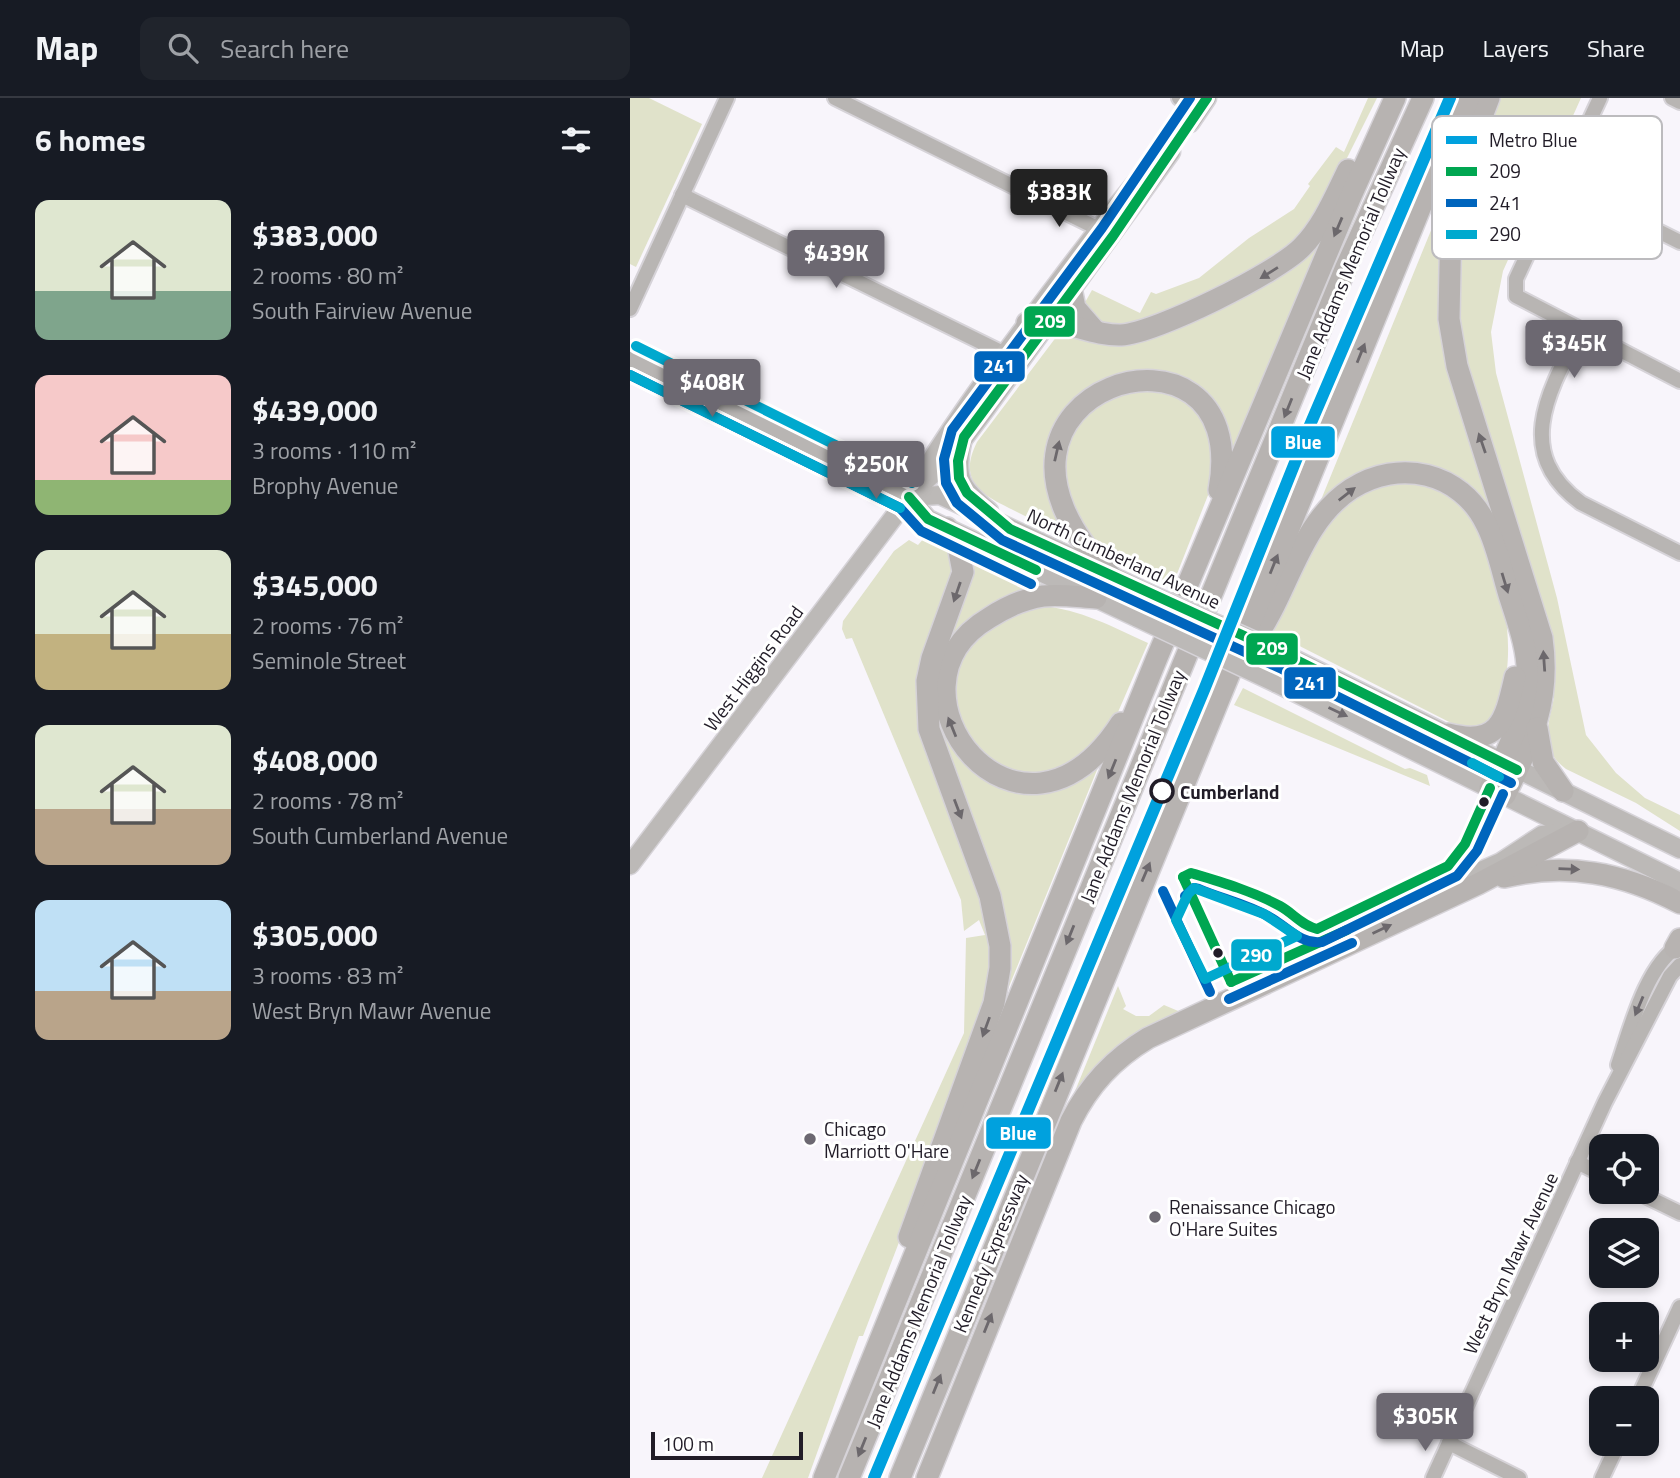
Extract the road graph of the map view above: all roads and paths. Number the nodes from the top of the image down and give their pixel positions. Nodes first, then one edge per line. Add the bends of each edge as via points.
1 (727, 98) edge
2 (835, 98) edge
3 (1179, 98) edge
4 (1389, 98) edge
5 (1395, 98) edge
6 (1423, 98) edge
7 (1469, 98) edge
8 (1489, 98) edge
9 (1600, 98) edge
10 (1672, 98) edge
11 (1680, 102) edge
12 (1201, 107) edge
13 (1461, 116) edge
14 (1482, 116) edge
15 (1591, 116) edge
16 (1432, 180) edge
17 (682, 195) junction
18 (1106, 233) junction
19 (1662, 233) edge
20 (1680, 242) edge
21 (1450, 259) edge
22 (1525, 259) edge
23 (1072, 293) junction
24 (630, 309) edge
25 (1051, 321) junction
26 (1027, 323) junction
27 (1095, 331) junction
28 (1580, 331) junction
29 (1004, 354) junction
30 (630, 359) edge
31 (1680, 381) edge
32 (964, 437) junction
33 (909, 497) junction
34 (947, 528) junction
35 (1010, 529) junction
36 (1208, 536) junction
37 (1680, 553) edge
38 (1110, 575) junction
39 (1096, 598) junction
40 (1522, 640) junction
41 (1156, 660) junction
42 (1230, 672) junction
43 (1537, 728) junction
44 (1448, 734) junction
45 (1509, 766) junction
46 (1563, 791) junction
47 (1498, 792) junction
48 (1578, 831) junction
49 (1680, 849) edge
50 (630, 865) edge
51 (1469, 880) junction
52 (1680, 882) edge
53 (1680, 903) edge
54 (1679, 949) edge
55 (1577, 1163) junction
56 (1589, 1168) edge
57 (1659, 1203) edge
58 (1680, 1213) edge
59 (1680, 1307) edge
60 (1644, 1386) edge
61 (842, 1435) junction
62 (1449, 1443) junction
63 (1612, 1456) edge
64 (900, 1475) edge
65 (824, 1478) edge
66 (849, 1478) edge
67 (927, 1478) edge
68 (1433, 1478) edge
69 (1520, 1478) edge
70 (1602, 1478) edge

1 - 17 street
2 - 18 street
3 - 12 street
4 -> 27 highway via 1320,223 1285,262 1150,328 1122,335
5 -> 36 highway
6 -> 66 highway, Jane Addams Memorial Tollway via 1341,279
13 -> 7 highway, Kennedy Expressway
14 -> 8 highway
9 - 15 street
10 - 11 street
12 - 18 main road, West Higgins Road
42 -> 16 highway, Kennedy Expressway
17 - 24 street
17 - 29 street
18 - 23 main road, West Higgins Road
18 - 26 main road, West Higgins Road
19 - 20 street
43 -> 21 highway via 1545,681 1542,638 1457,366 1449,319
22 - 28 street via 1516,279 1516,296
23 - 25 main road, West Higgins Road
23 - 27 highway via 1075,308
25 - 26 highway
25 - 27 highway
25 - 32 main road, West Higgins Road
26 - 29 main road, West Higgins Road
28 - 31 street
28 - 37 street via 1550,388 1542,420 1541,439 1550,468 1569,495
29 - 33 main road, West Higgins Road via 933,454
30 - 33 street
32 - 33 main road, West Higgins Road via 947,461
32 - 35 main road via 958,461 967,493
33 - 34 main road via 928,519
33 - 35 main road, North Cumberland Avenue via 940,495
33 - 50 main road, West Higgins Road
34 - 39 main road
34 -> 61 highway via 958,545 963,572 927,681 929,729 990,896 1000,946 998,986 878,1320
35 - 38 main road, North Cumberland Avenue
38 -> 36 highway via 1071,528 1054,484 1055,454 1068,424 1087,401 1110,387 1134,380 1160,381 1189,392 1209,410 1224,457
36 - 41 highway
38 - 44 main road, North Cumberland Avenue, bridge
41 -> 39 highway via 1113,735 1077,771 1060,779 1025,783 987,770 972,758 953,731 946,703 950,667 963,641 983,621 1026,600
39 -> 47 main road, bridge
42 -> 40 highway via 1265,625 1296,559 1331,508 1350,489 1401,471 1439,477 1478,510 1487,525
40 - 44 highway via 1509,703 1497,727 1470,740
40 - 45 highway via 1528,675
41 -> 61 highway
64 -> 42 highway, Kennedy Expressway
43 - 45 highway
43 - 46 highway via 1544,762
44 - 45 main road, North Cumberland Avenue
45 - 46 main road, North Cumberland Avenue
45 - 47 highway
46 - 49 main road, North Cumberland Avenue
47 - 48 main road
48 - 51 highway
48 - 52 main road
51 -> 53 highway via 1570,869 1609,875
67 -> 51 highway via 1071,1121 1100,1075 1147,1038
54 - 55 street, West Bryn Mawr Avenue via 1650,981
55 - 56 street
55 - 62 street, West Bryn Mawr Avenue
57 - 58 street
59 - 60 street
61 - 65 highway
62 - 68 street, West Bryn Mawr Avenue
62 - 69 street
63 - 70 street

